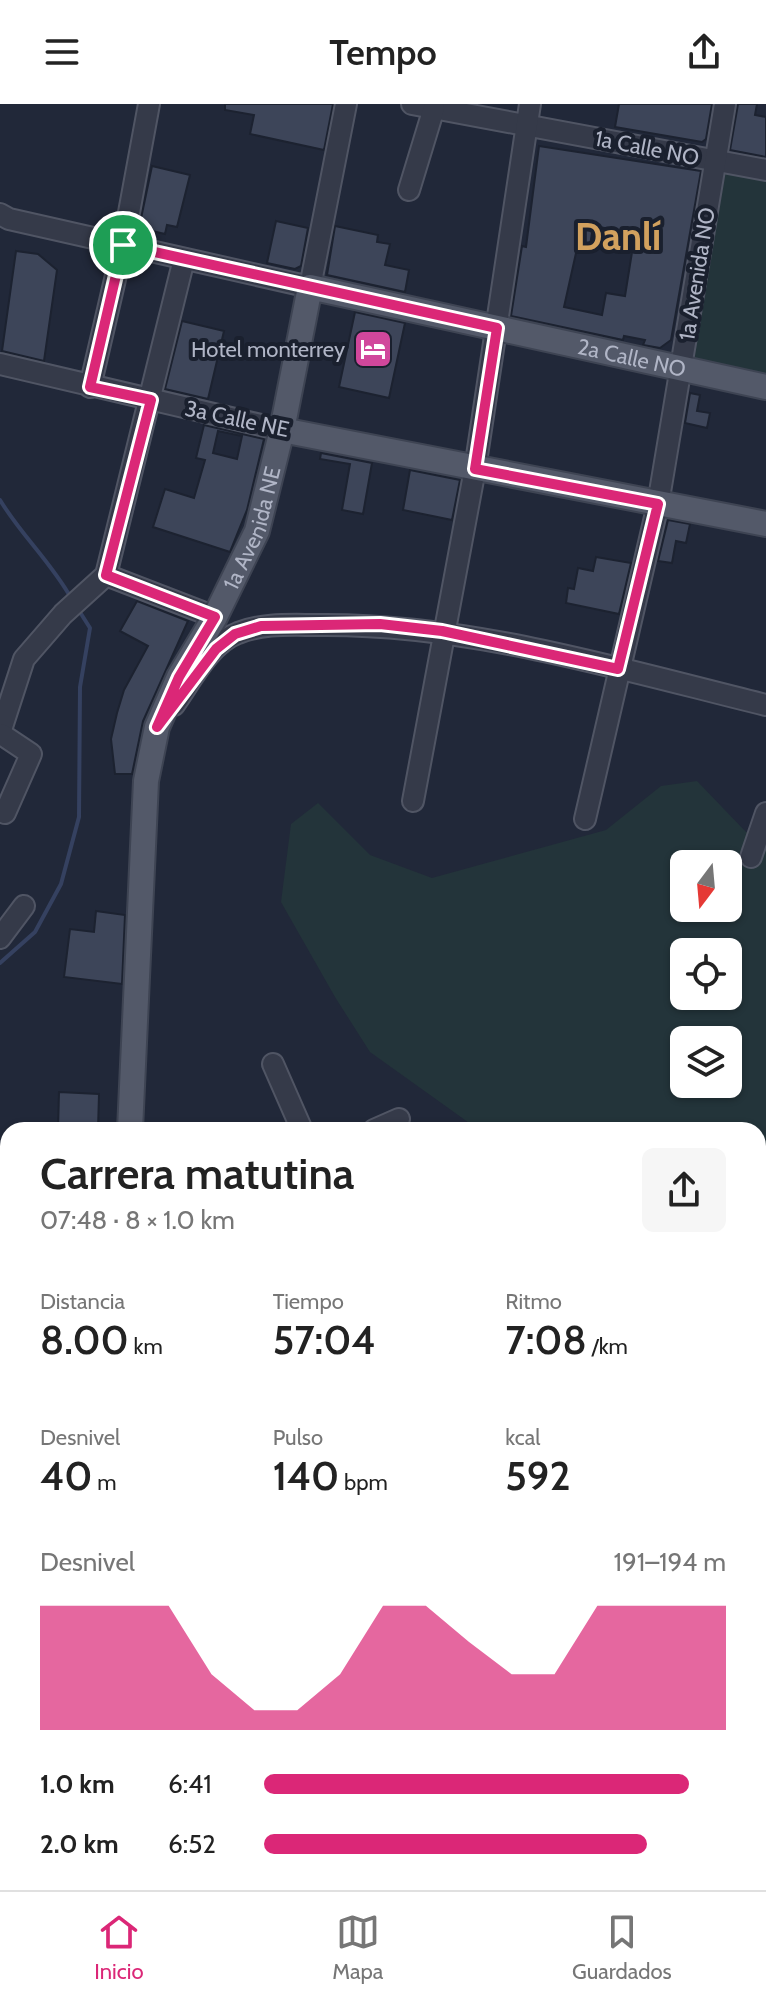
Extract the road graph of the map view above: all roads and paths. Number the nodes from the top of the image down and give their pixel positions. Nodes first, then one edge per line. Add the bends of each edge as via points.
1 (149, 104) edge
2 (346, 104) edge
3 (412, 104) edge
4 (530, 104) edge
5 (725, 104) edge
6 (434, 108) junction
7 (527, 125) junction
8 (716, 161) junction
9 (766, 170) edge
10 (409, 190) dead end
11 (0, 214) edge
12 (123, 245) junction
13 (184, 259) junction
14 (310, 287) junction
15 (497, 328) junction
16 (0, 364) edge
17 (682, 368) junction
18 (90, 387) junction
19 (766, 387) edge
20 (151, 400) junction
21 (282, 430) junction
22 (475, 469) junction
23 (658, 504) junction
24 (766, 524) edge
25 (106, 575) junction
26 (215, 617) junction
27 (442, 631) junction
28 (618, 669) junction
29 (766, 705) edge
30 (157, 727) junction
31 (0, 733) edge
32 (413, 801) dead end
33 (5, 813) dead end
34 (766, 813) edge
35 (585, 819) dead end
36 (751, 857) dead end
37 (24, 906) dead end
38 (0, 938) edge
39 (273, 1064) dead end
40 (399, 1119) dead end
41 (130, 1122) edge
42 (298, 1122) edge
43 (392, 1122) edge

1 - 12 street
2 - 14 street, 1a Avenida NE
3 - 6 street, 1a Calle NO
4 - 7 street
5 - 8 street, 1a Avenida NO
6 - 7 street, 1a Calle NO
6 - 10 street
7 - 8 street, 1a Calle NO
7 - 15 street
8 - 9 street, 1a Calle NO
8 - 17 street, 1a Avenida NO
11 - 12 street
12 - 13 street
12 - 18 street
13 - 14 street
13 - 20 street
14 - 15 main road, 2a Calle NO
14 - 21 main road, 1a Avenida NE
15 - 17 main road, 2a Calle NO
15 - 22 street
16 - 18 street, 3a Calle NE
17 - 19 main road, 2a Calle NO
17 - 23 street, 1a Avenida NO
18 - 20 street, 3a Calle NE
20 - 21 street, 3a Calle NE
20 - 25 street
21 - 22 main road, 3a Calle NE
21 - 26 main road, 1a Avenida NE via 257,531
22 - 23 main road, 3a Calle NE
22 - 27 street
23 - 24 main road, 3a Calle NE
23 - 28 street, 1a Avenida NO
25 - 26 street
25 - 31 street via 24,659
26 - 30 main road, 1a Avenida NE
27 - 28 street
27 - 30 street via 380,624 261,626 235,634 216,649
27 - 32 street
28 - 29 street
28 - 35 street, 1a Avenida NO
30 - 41 main road, 1a Avenida NE via 146,781
31 - 33 street via 31,754
34 - 36 street
37 - 38 street
39 - 42 street
40 - 43 street

